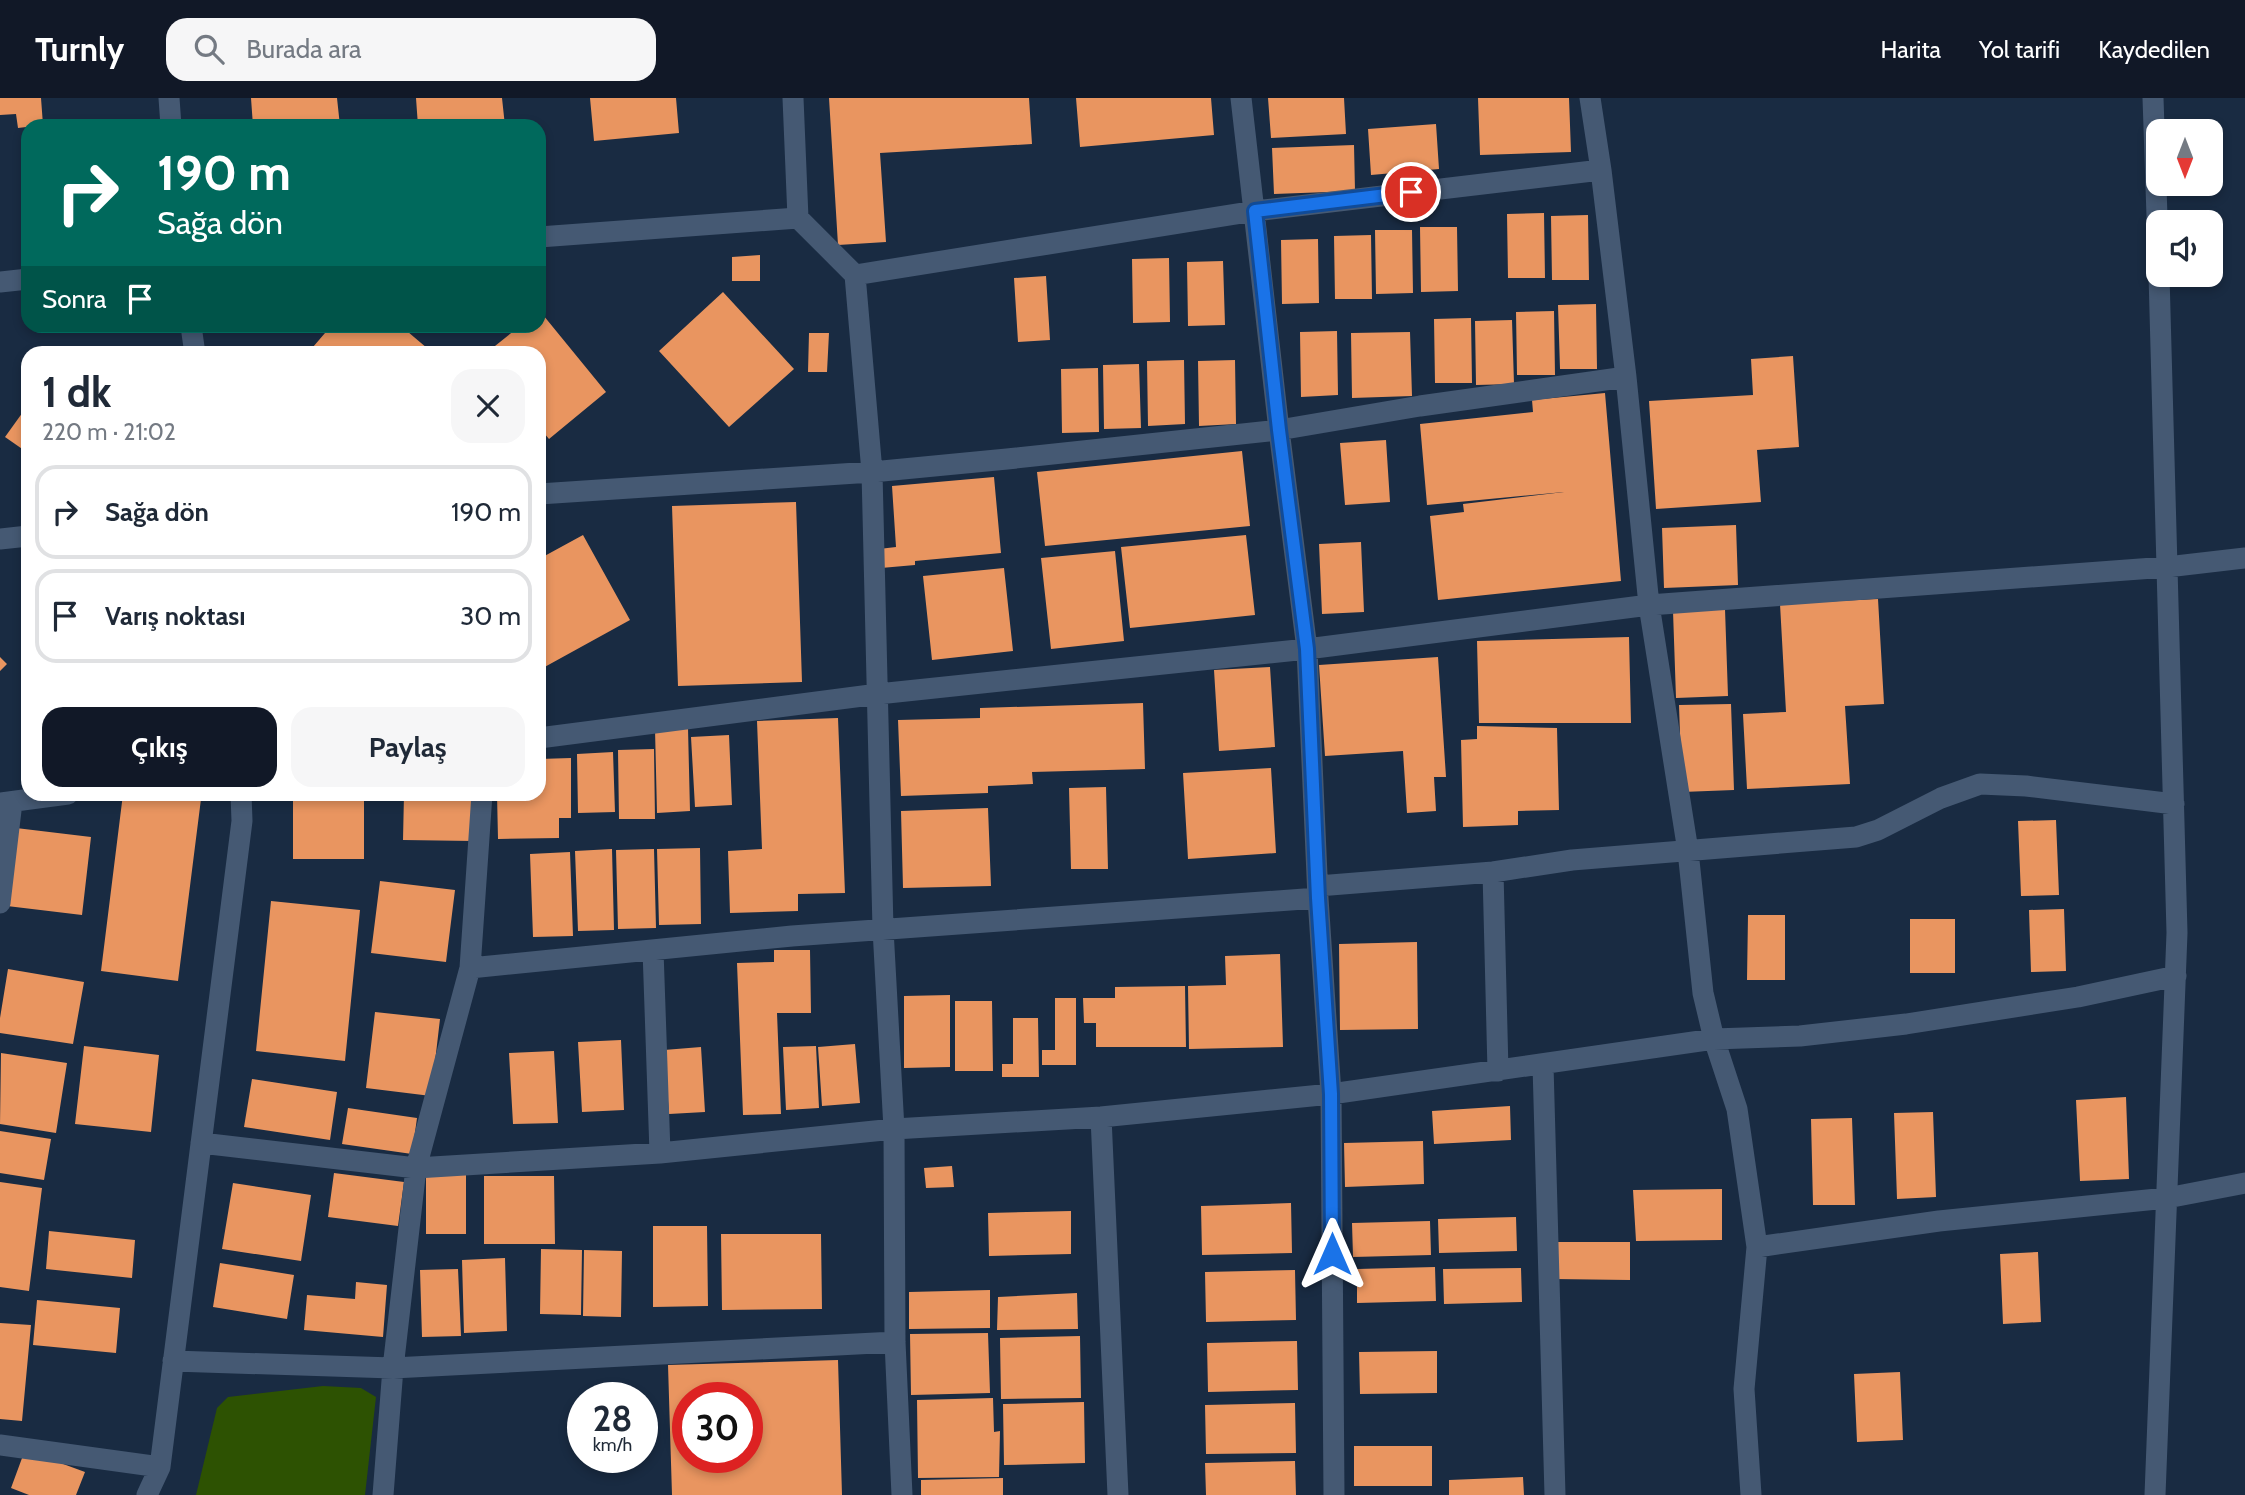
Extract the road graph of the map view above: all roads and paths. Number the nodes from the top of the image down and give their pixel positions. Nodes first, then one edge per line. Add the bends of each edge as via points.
1 (169, 98) edge
2 (793, 98) edge
3 (1241, 98) edge
4 (1590, 98) edge
5 (2153, 98) edge
6 (170, 119) edge
7 (1601, 170) junction
8 (2157, 210) edge
9 (1255, 211) junction
10 (798, 218) junction
11 (546, 236) edge
12 (855, 275) junction
13 (21, 280) edge
14 (0, 282) edge
15 (2159, 287) edge
16 (1626, 377) junction
17 (1279, 430) junction
18 (872, 472) junction
19 (546, 494) edge
20 (21, 537) edge
21 (0, 539) edge
22 (2245, 558) edge
23 (2167, 567) junction
24 (1649, 605) junction
25 (1307, 649) junction
26 (878, 694) junction
27 (546, 737) edge
28 (241, 801) edge
29 (482, 801) edge
30 (6, 803) edge
31 (2174, 804) junction
32 (1688, 851) junction
33 (1493, 872) junction
34 (1318, 892) junction
35 (0, 903) edge
36 (883, 929) junction
37 (653, 950) junction
38 (470, 968) junction
39 (2176, 975) junction
40 (1714, 1040) junction
41 (1543, 1065) junction
42 (1498, 1071) junction
43 (1331, 1094) junction
44 (1101, 1117) junction
45 (894, 1129) junction
46 (201, 1143) junction
47 (660, 1153) junction
48 (416, 1168) junction
49 (2245, 1183) edge
50 (2167, 1198) junction
51 (1757, 1247) junction
52 (895, 1342) junction
53 (173, 1361) junction
54 (393, 1368) junction
55 (0, 1445) edge
56 (160, 1467) junction
57 (147, 1495) edge
58 (383, 1495) edge
59 (902, 1495) edge
60 (1118, 1495) edge
61 (1334, 1495) edge
62 (1555, 1495) edge
63 (1751, 1495) edge
64 (2155, 1495) edge

1 - 6 street
2 - 10 street
3 - 9 street
4 - 7 street
5 - 8 street
7 - 9 street
7 - 16 street
9 - 12 street
9 - 17 street
10 - 11 street
10 - 12 street
12 - 18 street
13 - 14 street
15 - 23 street
16 - 17 street
16 - 24 street
17 - 18 street
17 - 25 street
18 - 19 street
18 - 26 street
20 - 21 street
22 - 23 street
23 - 24 street
23 - 31 street
24 - 25 street
24 - 32 street
25 - 26 street
25 - 34 street
26 - 27 street
26 - 36 street
28 - 46 street
29 - 38 street
30 - 35 street
31 - 32 street via 1980,784 1856,837
31 - 39 street
32 - 33 street
32 - 40 street via 1703,993
33 - 34 street
33 - 42 street
34 - 36 street
34 - 43 street
36 - 37 street
36 - 45 street
37 - 38 street
37 - 47 street
38 - 48 street
39 - 40 street via 2078,997 1906,1024
39 - 50 street
40 - 41 street
40 - 51 street via 1737,1109
41 - 42 street
41 - 62 street
42 - 43 street
43 - 44 street
43 - 61 street
44 - 45 street
44 - 60 street
45 - 47 street
45 - 52 street
46 - 48 street
46 - 53 street
47 - 48 street
48 - 54 street
49 - 50 street
50 - 51 street via 1940,1221
50 - 64 street
51 - 63 street via 1744,1389
52 - 54 street
52 - 59 street
53 - 54 street
53 - 56 street
54 - 58 street
55 - 56 street
56 - 57 street

